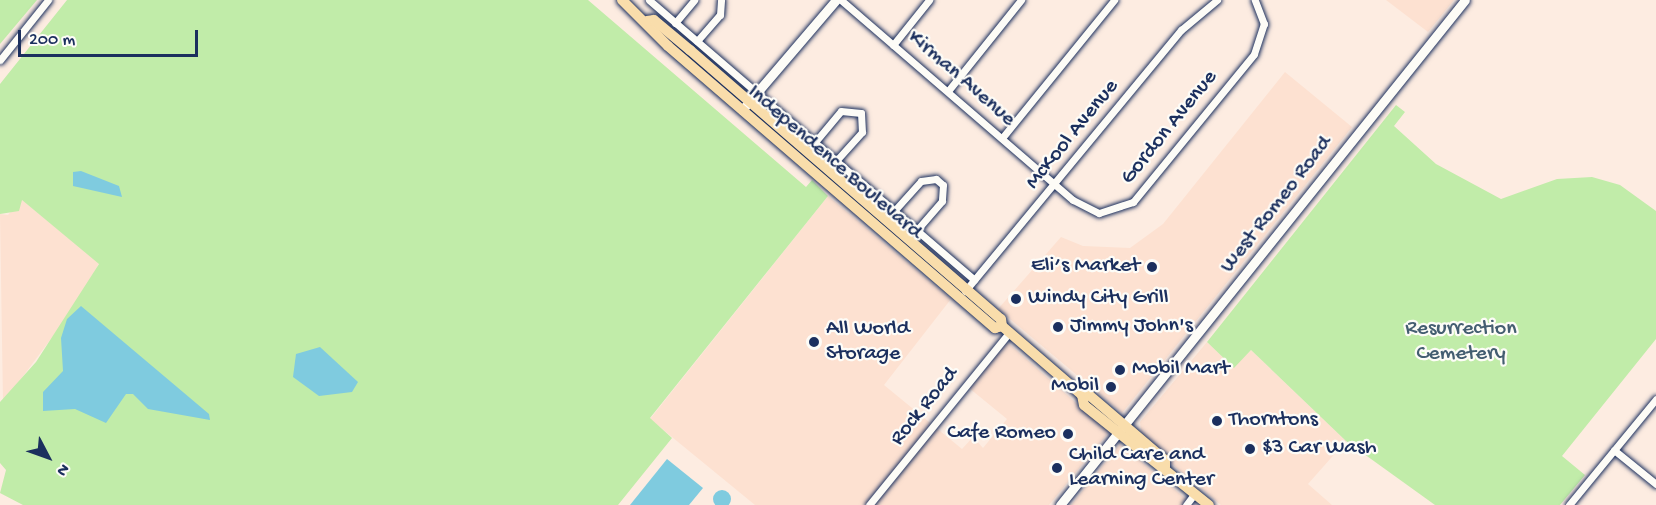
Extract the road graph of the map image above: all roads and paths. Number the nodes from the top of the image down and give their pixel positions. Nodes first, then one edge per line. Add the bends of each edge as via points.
1 (48, 0) edge
2 (622, 0) edge
3 (649, 0) edge
4 (694, 0) edge
5 (721, 0) edge
6 (836, 0) edge
7 (841, 0) edge
8 (929, 0) edge
9 (1021, 0) edge
10 (1114, 0) edge
11 (1217, 0) edge
12 (1255, 0) edge
13 (1465, 0) edge
14 (675, 22) junction
15 (697, 41) junction
16 (893, 45) junction
17 (0, 60) edge
18 (948, 91) junction
19 (757, 92) junction
20 (745, 106) junction
21 (1002, 138) junction
22 (815, 142) junction
23 (836, 161) junction
24 (1056, 185) junction
25 (894, 211) junction
26 (917, 230) junction
27 (974, 280) junction
28 (963, 293) junction
29 (1006, 329) junction
30 (1656, 399) edge
31 (1121, 429) junction
32 (1614, 450) junction
33 (1656, 484) edge
34 (1195, 493) junction
35 (869, 505) edge
36 (1060, 505) edge
37 (1185, 505) edge
38 (1209, 505) edge
39 (1569, 505) edge

1 - 17 street
2 - 20 main road, Independence Boulevard via 647,21 647,28
3 - 14 street
4 - 14 street
5 - 15 street via 720,15
6 - 19 main road
7 - 16 street, Kirman Avenue
8 - 16 street
9 - 18 street
10 - 21 street
11 - 24 street, McKool Avenue via 1191,18
12 - 24 street, Gordon Avenue via 1264,24 1259,46 1133,202 1099,213
13 - 31 main road, West Romeo Road
14 - 15 street
15 - 19 street
16 - 18 street, Kirman Avenue
18 - 21 street, Kirman Avenue
19 - 20 main road
19 - 22 street
20 - 28 main road, Independence Boulevard
21 - 24 street, Kirman Avenue
22 - 23 street
22 - 23 street via 840,111 861,113 862,132
23 - 25 street
24 - 27 street, McKool Avenue
25 - 26 street
25 - 26 street via 921,181 936,178 943,185 942,201
26 - 27 street
27 - 28 street, McKool Avenue
28 - 29 main road, Independence Boulevard via 995,328
29 - 31 main road, Independence Boulevard via 1082,395 1089,395
29 - 35 street, Rock Road
30 - 32 street
31 - 34 main road, Independence Boulevard via 1164,459 1165,467
31 - 36 main road, West Romeo Road
32 - 33 street
32 - 39 street
34 - 37 street
34 - 38 main road, Independence Boulevard

